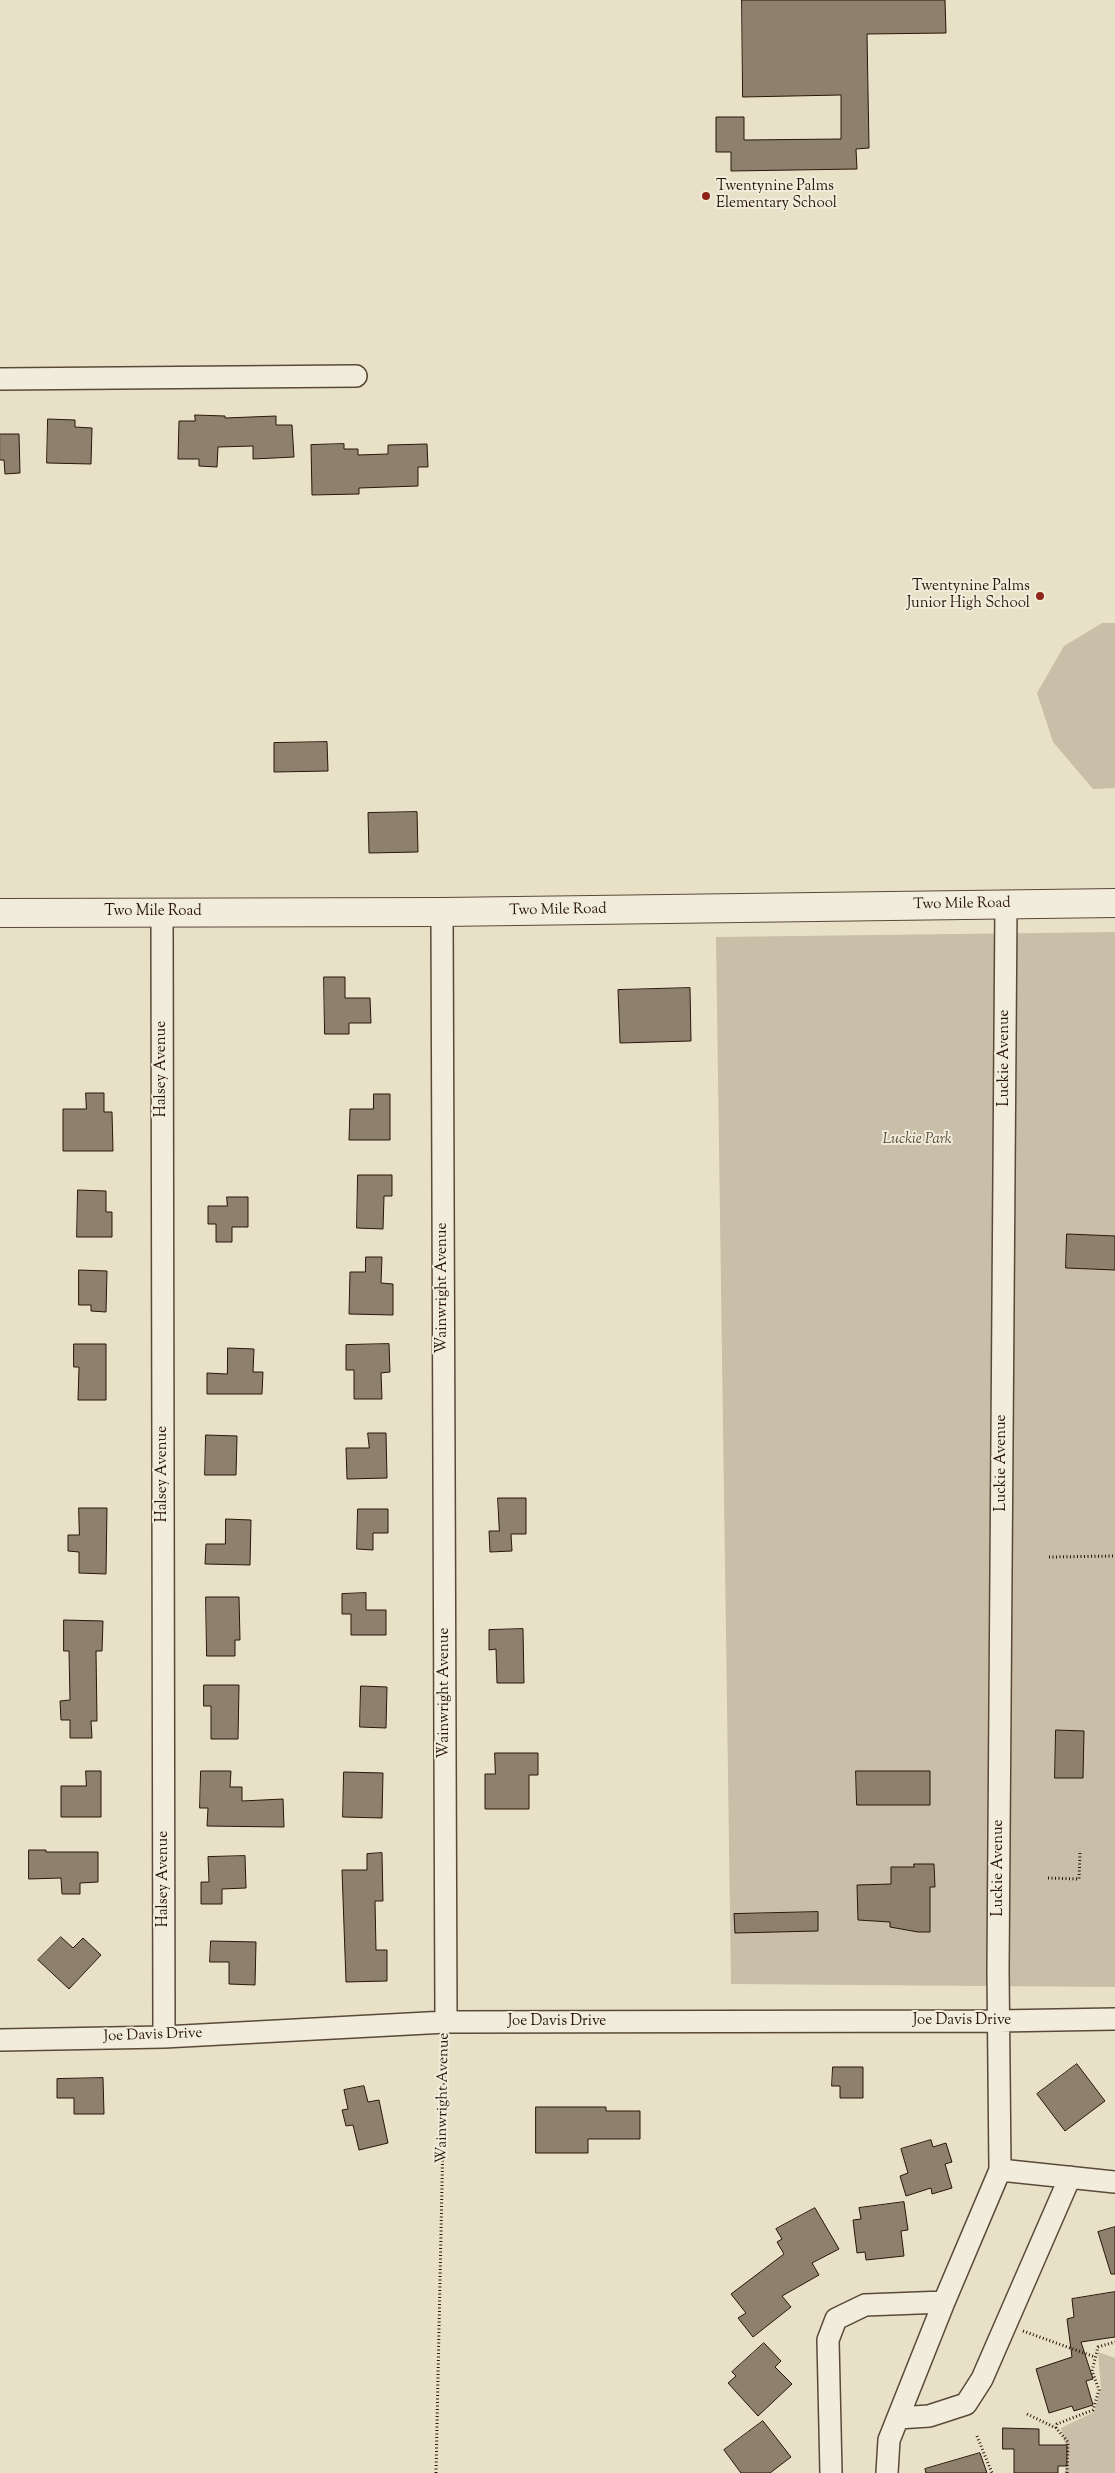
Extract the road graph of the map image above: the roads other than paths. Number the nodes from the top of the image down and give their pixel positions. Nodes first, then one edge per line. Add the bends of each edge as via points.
1 (356, 376) dead end
2 (0, 379) edge
3 (1115, 903) edge
4 (1006, 905) junction
5 (162, 912) junction
6 (442, 912) junction
7 (0, 913) edge
8 (1115, 2019) edge
9 (998, 2021) junction
10 (446, 2022) junction
11 (164, 2037) junction
12 (0, 2040) edge
13 (1000, 2170) junction
14 (1070, 2177) junction
15 (1115, 2182) edge
16 (944, 2302) junction
17 (898, 2418) junction
18 (830, 2473) edge
19 (887, 2473) edge

1 - 2 street
3 - 4 street, Two Mile Road
4 - 6 street, Two Mile Road
4 - 9 street, Luckie Avenue
5 - 6 street, Two Mile Road
5 - 7 street, Two Mile Road
5 - 11 street, Halsey Avenue
6 - 10 street, Wainwright Avenue
8 - 9 street, Joe Davis Drive
9 - 10 street, Joe Davis Drive
9 - 13 street, Luckie Avenue
10 - 11 street, Joe Davis Drive
11 - 12 street, Joe Davis Drive
13 - 14 street
13 - 16 street
14 - 15 street
14 - 17 street via 982,2378 966,2404 929,2416
16 - 17 street
16 - 18 street via 865,2306 836,2319 828,2340
17 - 19 street via 889,2440

